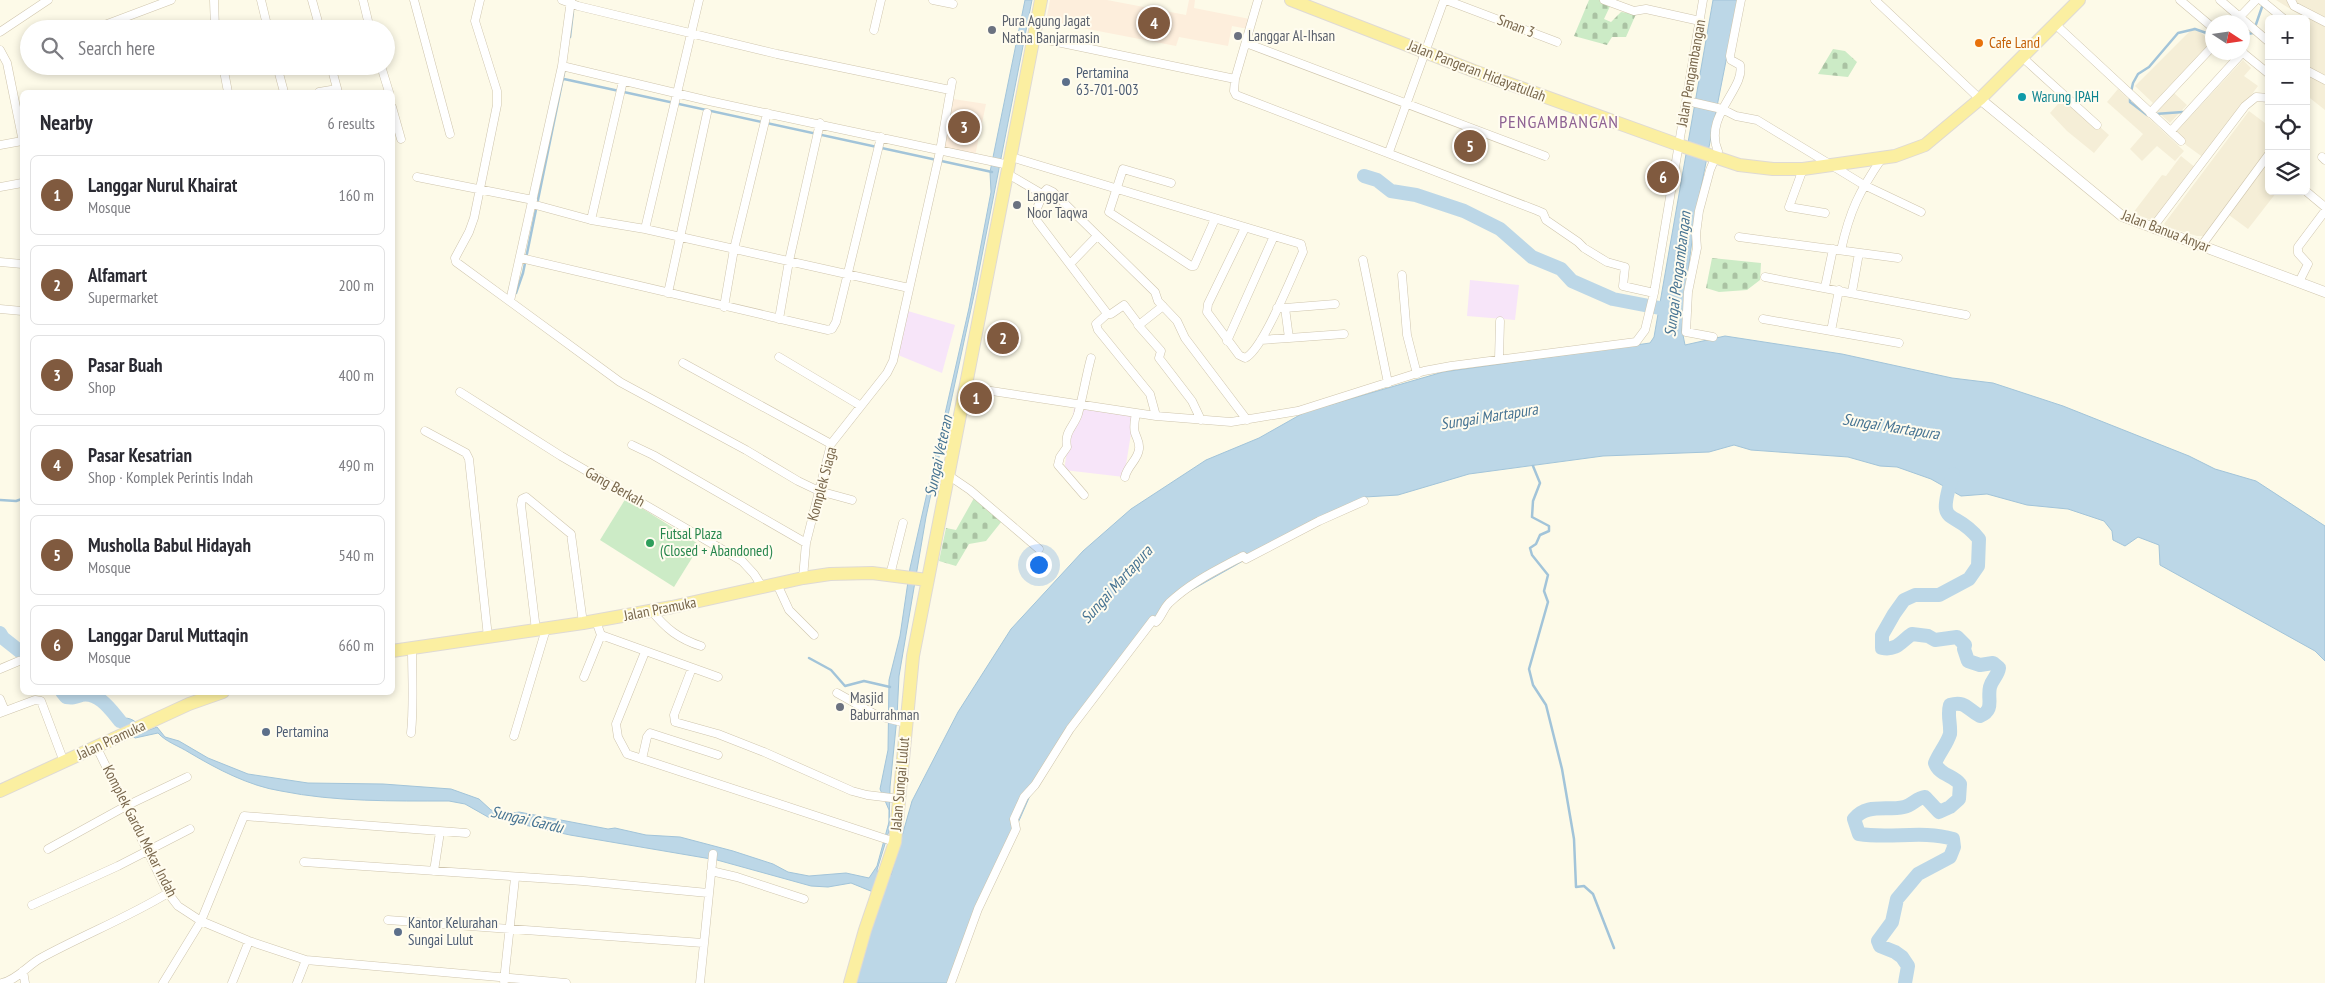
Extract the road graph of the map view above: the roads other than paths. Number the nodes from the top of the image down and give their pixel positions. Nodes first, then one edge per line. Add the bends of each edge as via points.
1 (48, 0) edge
2 (171, 0) edge
3 (214, 0) edge
4 (261, 0) edge
5 (312, 0) edge
6 (363, 0) edge
7 (414, 0) edge
8 (480, 0) edge
9 (562, 0) edge
10 (698, 0) edge
11 (881, 0) edge
12 (933, 0) edge
13 (1041, 0) edge
14 (1258, 0) edge
15 (1291, 0) edge
16 (1445, 0) edge
17 (1604, 0) edge
18 (1703, 0) edge
19 (1741, 0) edge
20 (1875, 0) edge
21 (2079, 0) edge
22 (2180, 0) edge
23 (2220, 0) edge
24 (2256, 0) edge
25 (2260, 0) edge
26 (2291, 0) edge
27 (573, 3) edge
28 (954, 4) dead end
29 (2234, 15) edge
30 (2242, 15) edge
31 (2279, 15) edge
32 (118, 20) edge
33 (215, 20) edge
34 (266, 20) edge
35 (318, 20) edge
36 (368, 20) edge
37 (2205, 21) edge
38 (1700, 22) junction
39 (2325, 22) edge
40 (2055, 24) junction
41 (2250, 29) edge
42 (874, 30) dead end
43 (0, 32) edge
44 (691, 34) junction
45 (1033, 37) junction
46 (2265, 39) edge
47 (1557, 42) dead end
48 (1246, 43) junction
49 (0, 50) edge
50 (1425, 51) junction
51 (2205, 54) edge
52 (2022, 57) junction
53 (2250, 58) edge
54 (2236, 60) edge
55 (564, 66) junction
56 (2265, 71) edge
57 (2310, 72) edge
58 (225, 75) edge
59 (279, 75) edge
60 (333, 75) edge
61 (384, 75) edge
62 (1235, 78) junction
63 (2325, 80) edge
64 (622, 84) junction
65 (228, 90) edge
66 (283, 90) edge
67 (337, 90) edge
68 (388, 90) edge
69 (2265, 98) edge
70 (1980, 99) junction
71 (675, 100) junction
72 (1690, 101) junction
73 (1406, 102) junction
74 (1721, 109) junction
75 (2150, 112) junction
76 (707, 113) dead end
77 (395, 117) edge
78 (766, 119) junction
79 (2097, 124) dead end
80 (20, 127) edge
81 (819, 127) junction
82 (2170, 131) junction
83 (450, 134) dead end
84 (401, 138) dead end
85 (20, 141) edge
86 (2181, 141) dead end
87 (879, 144) junction
88 (0, 145) edge
89 (1682, 146) junction
90 (1389, 152) junction
91 (939, 154) junction
92 (1545, 156) dead end
93 (1713, 156) junction
94 (1882, 158) junction
95 (2265, 159) edge
96 (1007, 165) junction
97 (1833, 166) junction
98 (1803, 169) junction
99 (416, 177) dead end
100 (20, 183) edge
101 (1171, 183) dead end
102 (1864, 185) junction
103 (0, 186) edge
104 (1117, 189) junction
105 (480, 190) junction
106 (1043, 194) junction
107 (2310, 194) edge
108 (535, 204) junction
109 (2325, 207) edge
110 (2325, 211) edge
111 (1921, 212) dead end
112 (1825, 213) dead end
113 (1215, 218) junction
114 (591, 220) junction
115 (2153, 227) junction
116 (1246, 228) junction
117 (645, 230) junction
118 (1097, 236) junction
119 (1274, 236) junction
120 (680, 237) junction
121 (1739, 237) dead end
122 (2202, 245) junction
123 (734, 249) junction
124 (1837, 250) junction
125 (1859, 253) junction
126 (1898, 258) dead end
127 (525, 259) junction
128 (1363, 260) dead end
129 (0, 262) edge
130 (789, 262) junction
131 (20, 264) edge
132 (1070, 264) junction
133 (848, 275) junction
134 (1402, 275) dead end
135 (1766, 277) dead end
136 (2299, 282) junction
137 (1825, 287) junction
138 (908, 288) junction
139 (1839, 290) junction
140 (1852, 292) junction
141 (2325, 292) edge
142 (668, 293) junction
143 (1654, 293) junction
144 (510, 301) junction
145 (1335, 304) dead end
146 (1163, 306) junction
147 (724, 307) junction
148 (1281, 308) junction
149 (0, 309) edge
150 (20, 310) edge
151 (1106, 314) junction
152 (1966, 315) dead end
153 (779, 319) junction
154 (1764, 319) dead end
155 (1500, 321) dead end
156 (1138, 325) junction
157 (1831, 331) junction
158 (1344, 334) dead end
159 (1703, 335) junction
160 (1713, 337) dead end
161 (1289, 338) junction
162 (1261, 340) junction
163 (1227, 341) junction
164 (1899, 343) dead end
165 (1701, 344) dead end
166 (779, 357) dead end
167 (1091, 358) dead end
168 (1499, 360) junction
169 (683, 364) dead end
170 (1416, 374) junction
171 (1388, 383) junction
172 (966, 387) junction
173 (460, 392) dead end
174 (1080, 405) junction
175 (861, 406) junction
176 (1136, 413) junction
177 (1156, 416) junction
178 (1202, 420) junction
179 (1247, 420) junction
180 (426, 430) dead end
181 (831, 444) junction
182 (632, 445) dead end
183 (948, 475) junction
184 (1125, 477) dead end
185 (819, 492) junction
186 (1084, 495) dead end
187 (852, 500) dead end
188 (1364, 501) dead end
189 (903, 523) dead end
190 (806, 543) junction
191 (1039, 549) dead end
192 (890, 575) junction
193 (802, 578) junction
194 (917, 578) junction
195 (777, 584) junction
196 (763, 588) junction
197 (651, 610) junction
198 (589, 622) junction
199 (541, 629) junction
200 (601, 635) junction
201 (488, 636) junction
202 (814, 636) dead end
203 (701, 646) dead end
204 (412, 648) junction
205 (395, 651) edge
206 (645, 652) junction
207 (20, 661) dead end
208 (692, 668) junction
209 (0, 669) edge
210 (584, 677) dead end
211 (718, 677) dead end
212 (837, 693) dead end
213 (214, 695) edge
214 (0, 699) edge
215 (3, 712) edge
216 (902, 722) junction
217 (411, 733) dead end
218 (514, 736) dead end
219 (97, 748) junction
220 (718, 755) dead end
221 (642, 759) junction
222 (64, 762) junction
223 (187, 778) dead end
224 (0, 791) edge
225 (896, 799) junction
226 (126, 806) junction
227 (190, 829) dead end
228 (440, 832) junction
229 (466, 833) dead end
230 (889, 841) junction
231 (48, 849) dead end
232 (148, 850) junction
233 (713, 854) dead end
234 (304, 862) dead end
235 (434, 871) junction
236 (711, 871) junction
237 (515, 878) junction
238 (168, 893) junction
239 (708, 893) junction
240 (804, 899) dead end
241 (32, 905) dead end
242 (388, 920) dead end
243 (201, 921) junction
244 (510, 928) junction
245 (249, 941) junction
246 (703, 943) junction
247 (306, 960) junction
248 (23, 971) junction
249 (504, 981) edge
250 (2, 983) edge
251 (25, 983) edge
252 (163, 983) edge
253 (232, 983) edge
254 (297, 983) edge
255 (566, 983) edge
256 (700, 983) edge
257 (850, 983) edge
258 (951, 983) edge

1 - 43 street
2 - 32 street
3 - 33 street
4 - 34 street
5 - 35 street
6 - 36 street
7 - 83 street
8 - 105 street via 475,21 497,96
9 - 27 street
10 - 44 street
11 - 42 street
12 - 28 street
13 - 45 main road, Jalan Sungai Lulut
14 - 48 street
15 - 50 main road, Jalan Pangeran Hidayatullah
16 - 47 street, Sman 3
16 - 50 street
17 - 38 street via 1634,11 1646,9
18 - 38 street, Jalan Pengambangan
19 - 74 street via 1730,56 1741,68 1735,88
20 - 70 street
21 - 40 main road, Jalan Pangeran Hidayatullah
22 - 37 street
23 - 29 street
24 - 30 street
25 - 31 street
26 - 39 street via 2294,6
27 - 44 street
27 - 55 street
38 - 72 street, Jalan Pengambangan
40 - 52 main road, Jalan Pangeran Hidayatullah
40 - 75 street
41 - 46 street
44 - 71 street
44 - 91 street, Komplek Siaga via 951,86
45 - 62 street
45 - 96 main road, Jalan Sungai Lulut
48 - 62 street
48 - 73 street
49 - 80 street via 7,62
50 - 73 street
50 - 89 main road, Jalan Pangeran Hidayatullah
51 - 75 street
52 - 70 main road, Jalan Pangeran Hidayatullah
52 - 79 street
53 - 56 street
54 - 82 street
55 - 64 street
55 - 108 street
57 - 63 street
58 - 65 street
59 - 66 street
60 - 67 street
61 - 68 street
62 - 90 street via 1236,96
64 - 71 street
64 - 114 street
69 - 115 street via 2256,97 2245,106
70 - 94 main road, Jalan Pangeran Hidayatullah via 1925,145 1904,154
70 - 115 street, Jalan Banua Anyar via 2116,212
71 - 78 street
71 - 117 street
72 - 74 street
72 - 89 street, Jalan Pengambangan
73 - 90 street
73 - 92 street
74 - 93 street via 1715,134 1718,151
74 - 97 street via 1757,120
75 - 82 street
76 - 120 street
77 - 84 street
78 - 81 street
78 - 123 street
81 - 87 street
81 - 130 street
82 - 86 street
85 - 88 street
87 - 91 street
87 - 133 street
89 - 93 main road, Jalan Pangeran Hidayatullah
89 - 143 street, Jalan Pengambangan
90 - 143 street via 1536,210 1584,248 1607,262 1625,267 1623,286
91 - 96 street
91 - 138 street, Komplek Siaga
93 - 98 main road, Jalan Pangeran Hidayatullah via 1745,166
93 - 159 street via 1696,230 1697,248 1687,297 1686,332
94 - 97 main road, Jalan Pangeran Hidayatullah
94 - 102 street
95 - 122 street
96 - 104 street
96 - 106 street
96 - 172 main road, Jalan Sungai Lulut
97 - 98 main road, Jalan Pangeran Hidayatullah
97 - 102 street
98 - 112 street via 1788,208
99 - 105 street
100 - 103 street
101 - 104 street via 1123,169
102 - 111 street
102 - 124 street
104 - 113 street
104 - 113 street via 1109,208 1110,214 1189,266 1194,266
105 - 108 street
105 - 144 street via 471,227 455,260
106 - 118 street via 1047,189 1053,192
106 - 132 street via 1036,213 1037,221
107 - 109 street
108 - 114 street
108 - 127 street
110 - 136 street via 2298,247 2298,253 2308,264
113 - 116 street
114 - 117 street
115 - 122 street, Jalan Banua Anyar
116 - 119 street
116 - 163 street via 1207,309 1208,317
117 - 120 street
118 - 132 street
118 - 146 street via 1155,292
119 - 148 street via 1300,243 1303,249
119 - 163 street
120 - 123 street
120 - 142 street
121 - 124 street
122 - 136 street, Jalan Banua Anyar
123 - 130 street
123 - 147 street
124 - 125 street
124 - 137 street
125 - 126 street
125 - 140 street
127 - 142 street
127 - 144 street
128 - 171 street
129 - 131 street
130 - 133 street
130 - 153 street
132 - 151 street
133 - 138 street
133 - 153 street via 832,329
134 - 170 street
135 - 137 street
136 - 141 street, Jalan Banua Anyar
137 - 139 street
138 - 175 street, Komplek Siaga via 893,361
139 - 140 street
139 - 157 street
140 - 152 street
142 - 147 street
143 - 168 street, Jalan Pengambangan via 1645,330 1636,342
144 - 185 street via 620,382
145 - 148 street
146 - 156 street
146 - 179 street
147 - 153 street
148 - 161 street
148 - 162 street
149 - 150 street
151 - 156 street via 1124,305
151 - 177 street via 1096,324 1098,330 1150,394
154 - 157 street
155 - 168 street
156 - 178 street via 1161,351 1159,358
157 - 164 street
158 - 161 street
159 - 160 street
159 - 165 street
161 - 162 street
162 - 163 street via 1252,354 1245,358
166 - 175 street
167 - 174 street
168 - 170 street
169 - 181 street
170 - 171 street
171 - 179 street via 1298,411
172 - 174 street
172 - 183 main road, Jalan Sungai Lulut
173 - 196 street, Gang Berkah via 575,465 742,561
174 - 176 street
174 - 186 street via 1077,417 1067,431 1067,447 1058,465
175 - 181 street, Komplek Siaga
176 - 177 street
176 - 184 street via 1135,433 1139,450
177 - 178 street
178 - 179 street
180 - 201 street via 466,452 469,459
181 - 185 street, Komplek Siaga
182 - 190 street
183 - 191 street via 985,501
183 - 194 main road, Jalan Sungai Lulut
185 - 187 street
185 - 190 street, Komplek Siaga
188 - 258 street via 1206,575 1169,604 1156,622 1153,620 1070,729 1024,797 1014,819 1016,829 978,909
189 - 192 street
190 - 193 street, Komplek Siaga
192 - 193 main road, Jalan Pramuka via 851,572
192 - 194 main road, Jalan Pramuka
193 - 195 main road, Jalan Pramuka
194 - 216 main road, Jalan Sungai Lulut via 913,656
195 - 196 main road, Jalan Pramuka
195 - 202 street via 789,610
196 - 197 main road, Jalan Pramuka
197 - 198 main road, Jalan Pramuka
197 - 203 street via 670,631
198 - 199 main road, Jalan Pramuka
198 - 199 street via 571,534 526,496 521,505
198 - 200 street
199 - 201 main road, Jalan Pramuka
199 - 218 street
200 - 206 street
200 - 210 street
201 - 204 main road, Jalan Pramuka
204 - 205 main road, Jalan Pramuka
204 - 217 street via 414,707
206 - 208 street
206 - 221 street via 616,724 618,737 627,754
207 - 209 street
208 - 211 street
208 - 225 street via 674,715 675,722 718,734 852,791
212 - 216 street via 884,718
213 - 219 main road, Jalan Pramuka via 188,704
214 - 215 street
215 - 222 street via 35,700 41,701
216 - 225 main road, Jalan Sungai Lulut
219 - 222 main road, Jalan Pramuka
219 - 226 street, Komplek Gardu Mekar Indah
220 - 221 street via 650,733
221 - 230 street
222 - 224 main road, Jalan Pramuka
223 - 226 street
225 - 230 main road, Jalan Sungai Lulut
226 - 231 street
226 - 232 street, Komplek Gardu Mekar Indah
227 - 232 street
228 - 229 street
228 - 235 street
228 - 243 street via 244,816
230 - 257 main road, Jalan Sungai Lulut via 888,864
232 - 238 street, Komplek Gardu Mekar Indah
232 - 241 street
233 - 236 street
234 - 235 street
235 - 237 street
236 - 239 street
236 - 240 street
237 - 239 street
237 - 244 street
238 - 243 street, Komplek Gardu Mekar Indah via 184,910
238 - 248 street via 99,931 40,958
239 - 246 street
242 - 244 street
243 - 245 street, Komplek Gardu Mekar Indah
243 - 252 street
244 - 246 street
244 - 249 street
245 - 247 street, Komplek Gardu Mekar Indah
245 - 253 street
246 - 256 street
247 - 249 street, Komplek Gardu Mekar Indah
247 - 254 street
248 - 250 street
248 - 251 street
249 - 255 street, Komplek Gardu Mekar Indah

